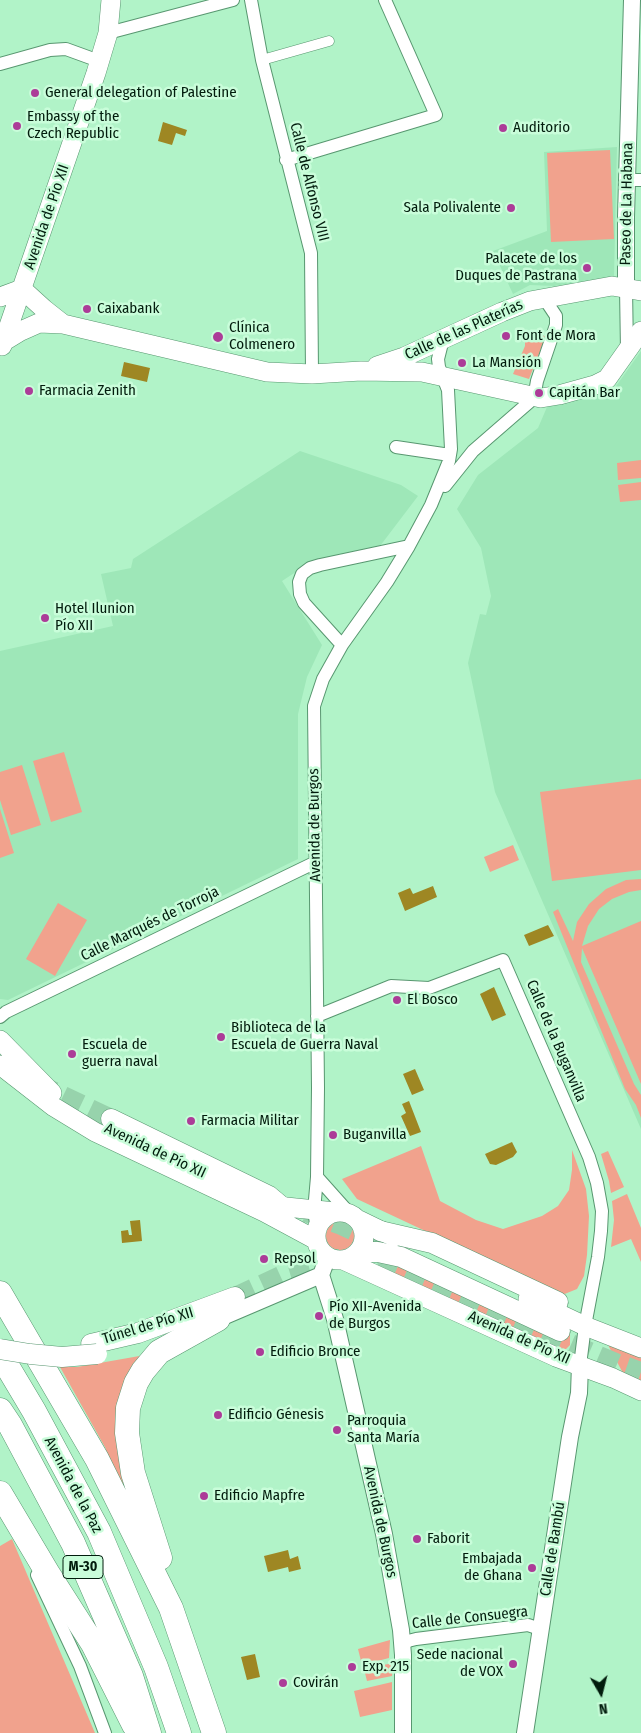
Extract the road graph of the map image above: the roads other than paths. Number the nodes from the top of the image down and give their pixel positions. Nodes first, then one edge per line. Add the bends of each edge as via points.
1 (111, 0) edge
2 (233, 0) edge
3 (251, 0) edge
4 (386, 0) edge
5 (632, 0) edge
6 (218, 2) edge
7 (108, 33) junction
8 (329, 41) dead end
9 (262, 60) junction
10 (99, 61) junction
11 (0, 64) edge
12 (286, 160) junction
13 (634, 180) edge
14 (22, 289) junction
15 (634, 290) edge
16 (0, 297) edge
17 (544, 298) junction
18 (42, 316) junction
19 (641, 331) edge
20 (443, 339) junction
21 (1, 345) edge
22 (627, 351) junction
23 (361, 371) junction
24 (312, 374) junction
25 (442, 376) junction
26 (534, 398) junction
27 (396, 447) dead end
28 (450, 455) junction
29 (430, 506) junction
30 (410, 546) junction
31 (342, 645) junction
32 (316, 862) junction
33 (318, 1016) junction
34 (0, 1018) edge
35 (0, 1040) edge
36 (0, 1064) edge
37 (111, 1119) tunnel mouth
38 (317, 1177) junction
39 (283, 1206) junction
40 (348, 1216) junction
41 (316, 1227) junction
42 (380, 1231) junction
43 (343, 1256) junction
44 (321, 1275) junction
45 (0, 1293) edge
46 (235, 1297) tunnel mouth
47 (558, 1302) dead end
48 (218, 1319) junction
49 (585, 1326) junction
50 (560, 1331) dead end
51 (0, 1341) edge
52 (641, 1348) edge
53 (0, 1349) edge
54 (94, 1349) junction
55 (0, 1354) edge
56 (580, 1365) junction
57 (641, 1391) edge
58 (0, 1410) edge
59 (0, 1478) edge
60 (0, 1494) edge
61 (35, 1552) junction
62 (171, 1608) junction
63 (541, 1631) junction
64 (403, 1645) junction
65 (105, 1733) edge
66 (137, 1733) edge
67 (149, 1733) edge
68 (179, 1733) edge
69 (214, 1733) edge
70 (403, 1733) edge
71 (525, 1733) edge

1 - 7 main road, Avenida de Pío XII
2 - 6 street
3 - 9 street, Calle de Alfonso VIII
4 - 12 street via 436,115
5 - 13 street, Paseo de La Habana
6 - 7 street
7 - 10 main road, Avenida de Pío XII
8 - 9 street
9 - 12 street, Calle de Alfonso VIII
10 - 11 street via 66,49 50,50
10 - 14 main road, Avenida de Pío XII
12 - 24 street, Calle de Alfonso VIII via 310,253
13 - 15 street, Paseo de La Habana
14 - 16 main road, Avenida de Pío XII
14 - 18 main road, Avenida de Pío XII
14 - 21 main road, Avenida de Pío XII
15 - 17 main road, Calle de las Platerías via 612,286
15 - 22 street
17 - 20 main road, Calle de las Platerías via 514,306
17 - 26 street via 556,316 556,325
18 - 21 main road, Avenida de Pío XII
18 - 24 main road via 267,372
19 - 22 main road
20 - 23 main road, Calle de las Platerías
20 - 25 street via 438,359
22 - 26 main road via 611,375 602,382 548,398
23 - 24 main road
23 - 25 main road via 422,372
25 - 26 main road
25 - 28 street via 448,394
26 - 29 street via 473,451
27 - 28 street
28 - 29 street
29 - 30 street, Avenida de Burgos
30 - 31 street, Avenida de Burgos
30 - 31 street via 310,568 302,574 299,582 304,603
31 - 32 street, Avenida de Burgos via 323,679 314,706
32 - 33 street, Avenida de Burgos
32 - 34 street, Calle Marqués de Torroja via 6,1012
33 - 38 street, Avenida de Burgos
33 - 49 street, Calle de la Buganvilla via 391,986 429,988 503,960 589,1156 597,1183 602,1211 601,1231
35 - 39 main road, Avenida de Pío XII via 45,1088 98,1124 267,1202
36 - 41 main road, Avenida de Pío XII via 54,1107 95,1132 264,1212
37 - 39 main road via 270,1196
38 - 40 street
38 - 41 street, Avenida de Burgos
39 - 41 main road, Avenida de Pío XII
40 - 41 main road, Avenida de Pío XII
40 - 42 main road, Avenida de Pío XII
40 - 43 main road via 364,1235 363,1243
41 - 43 main road via 320,1249
42 - 47 main road via 432,1243
42 - 49 main road, Avenida de Pío XII
43 - 44 street
43 - 50 main road via 378,1252 401,1257
43 - 56 main road, Avenida de Pío XII via 556,1357
44 - 48 street
44 - 64 street, Avenida de Burgos via 384,1534
45 - 62 highway via 98,1459
46 - 54 main road, Túnel de Pío XII
48 - 54 main road via 142,1344
48 - 62 highway via 159,1352 136,1383 128,1408 127,1434 133,1472 167,1580
49 - 52 main road, Avenida de Pío XII
49 - 56 street
51 - 54 main road, Túnel de Pío XII
53 - 54 main road, bridge via 62,1357
55 - 68 highway, Avenida de la Paz / M-30 via 99,1532 156,1667
56 - 57 main road, Avenida de Pío XII
56 - 63 street, Calle de Bambú via 579,1393
58 - 67 highway, Avenida de la Paz / M-30 via 73,1543 131,1676
59 - 61 highway, M-30
60 - 61 highway, M-30
60 - 65 street via 65,1630
61 - 66 highway, M-30 via 93,1644
62 - 69 highway
63 - 64 street, Calle de Consuegra via 528,1625 416,1639
63 - 71 street, Calle de Bambú
64 - 70 street, Avenida de Burgos

